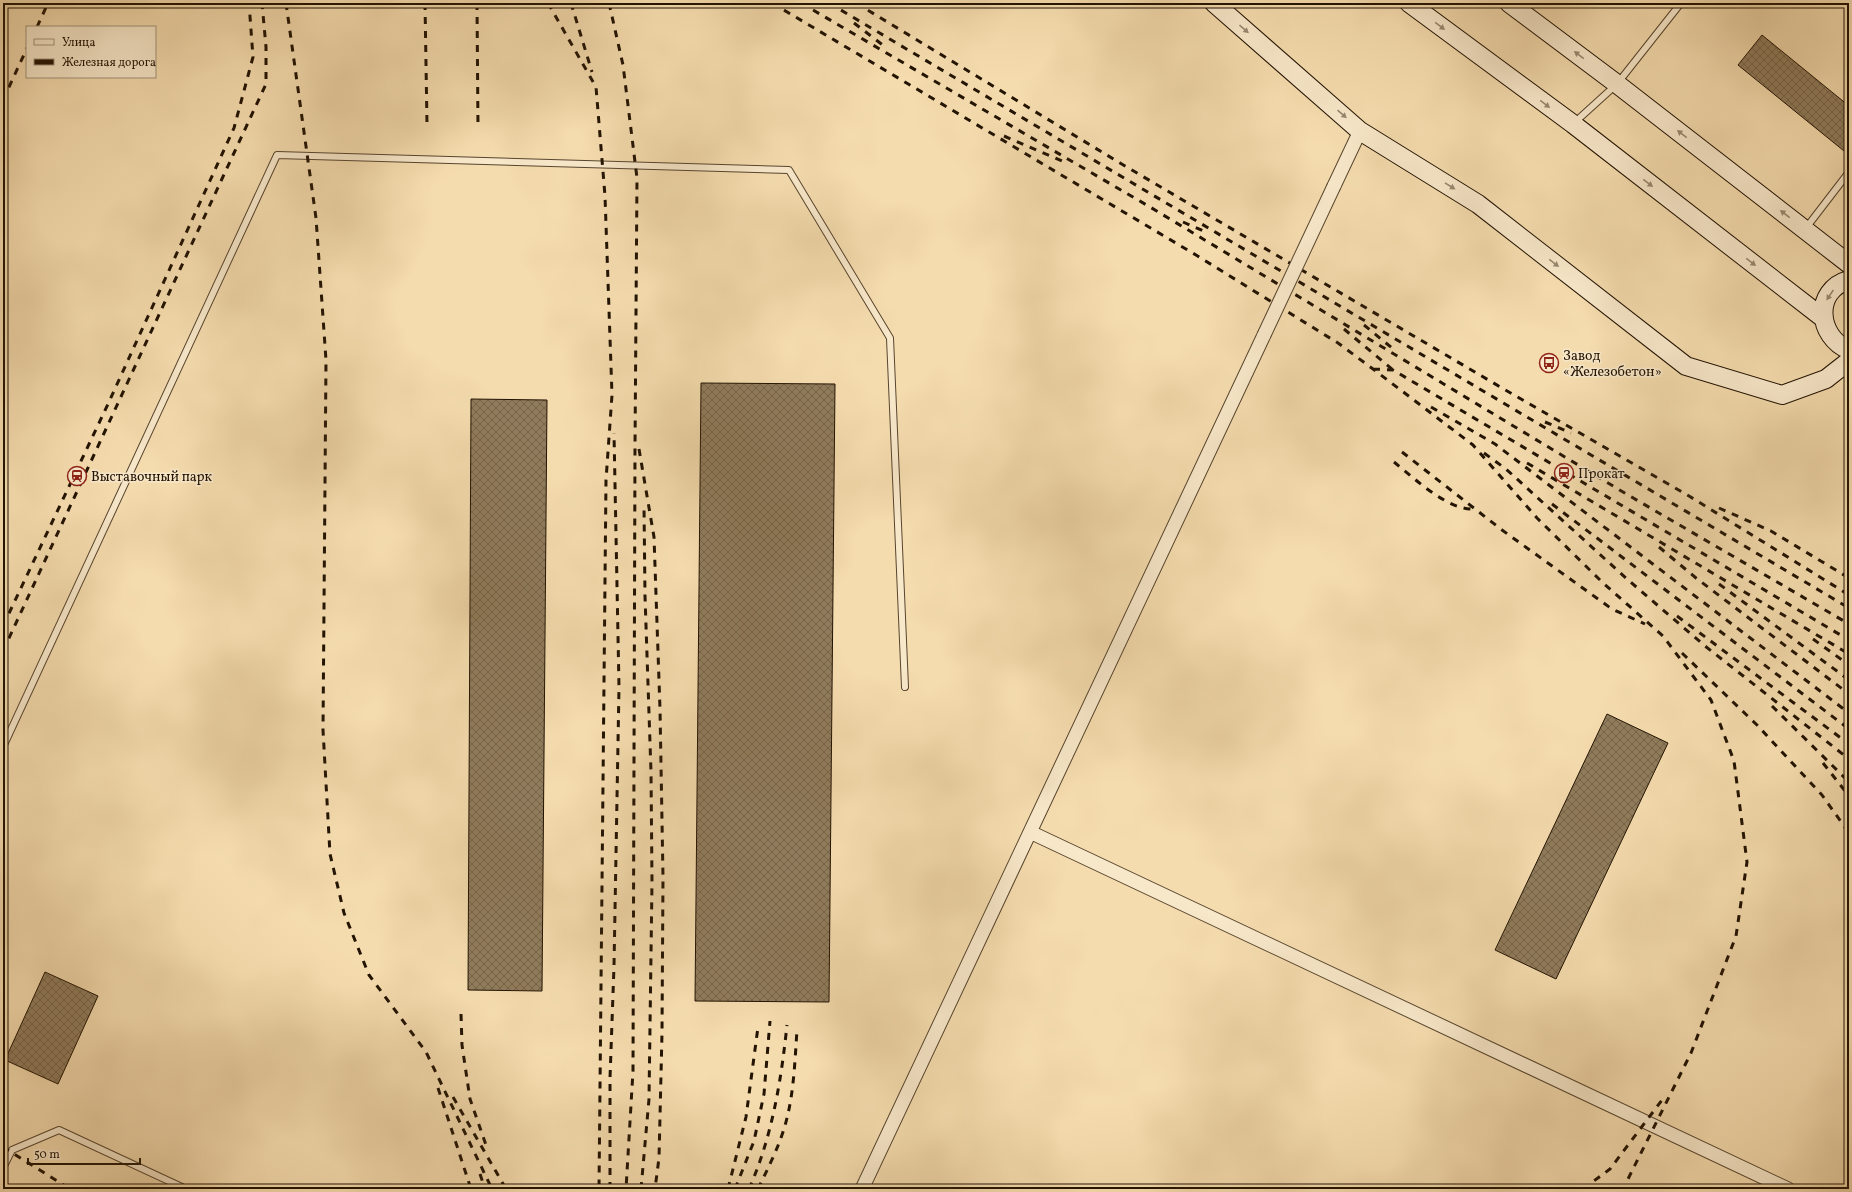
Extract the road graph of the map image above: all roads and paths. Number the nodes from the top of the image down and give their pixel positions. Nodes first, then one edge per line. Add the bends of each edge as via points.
1 (1214, 3) edge
2 (1409, 3) edge
3 (1509, 3) edge
4 (1681, 3) edge
5 (1617, 84) junction
6 (1573, 124) junction
7 (1360, 131) junction
8 (1849, 172) edge
9 (1805, 229) junction
10 (1849, 264) edge
11 (1849, 280) edge
12 (1823, 318) junction
13 (1849, 350) edge
14 (1849, 362) edge
15 (905, 687) dead end
16 (3, 747) edge
17 (1030, 832) junction
18 (3, 1168) edge
19 (186, 1189) edge
20 (862, 1189) edge
21 (1788, 1189) edge

1 -> 7 street
2 -> 6 street
5 -> 3 street
4 - 5 lane
5 - 6 lane
9 -> 5 street
6 -> 12 street
7 -> 14 street via 1478,204 1686,366 1782,395 1826,379
7 - 17 street, bridge
8 - 9 lane
9 - 10 street
11 -> 12 street via 1836,287 1829,296 1824,306
12 - 13 street via 1832,339
15 - 16 lane via 890,338 789,170 277,155
17 - 20 street
17 - 21 street
18 - 19 lane via 12,1150 59,1130

